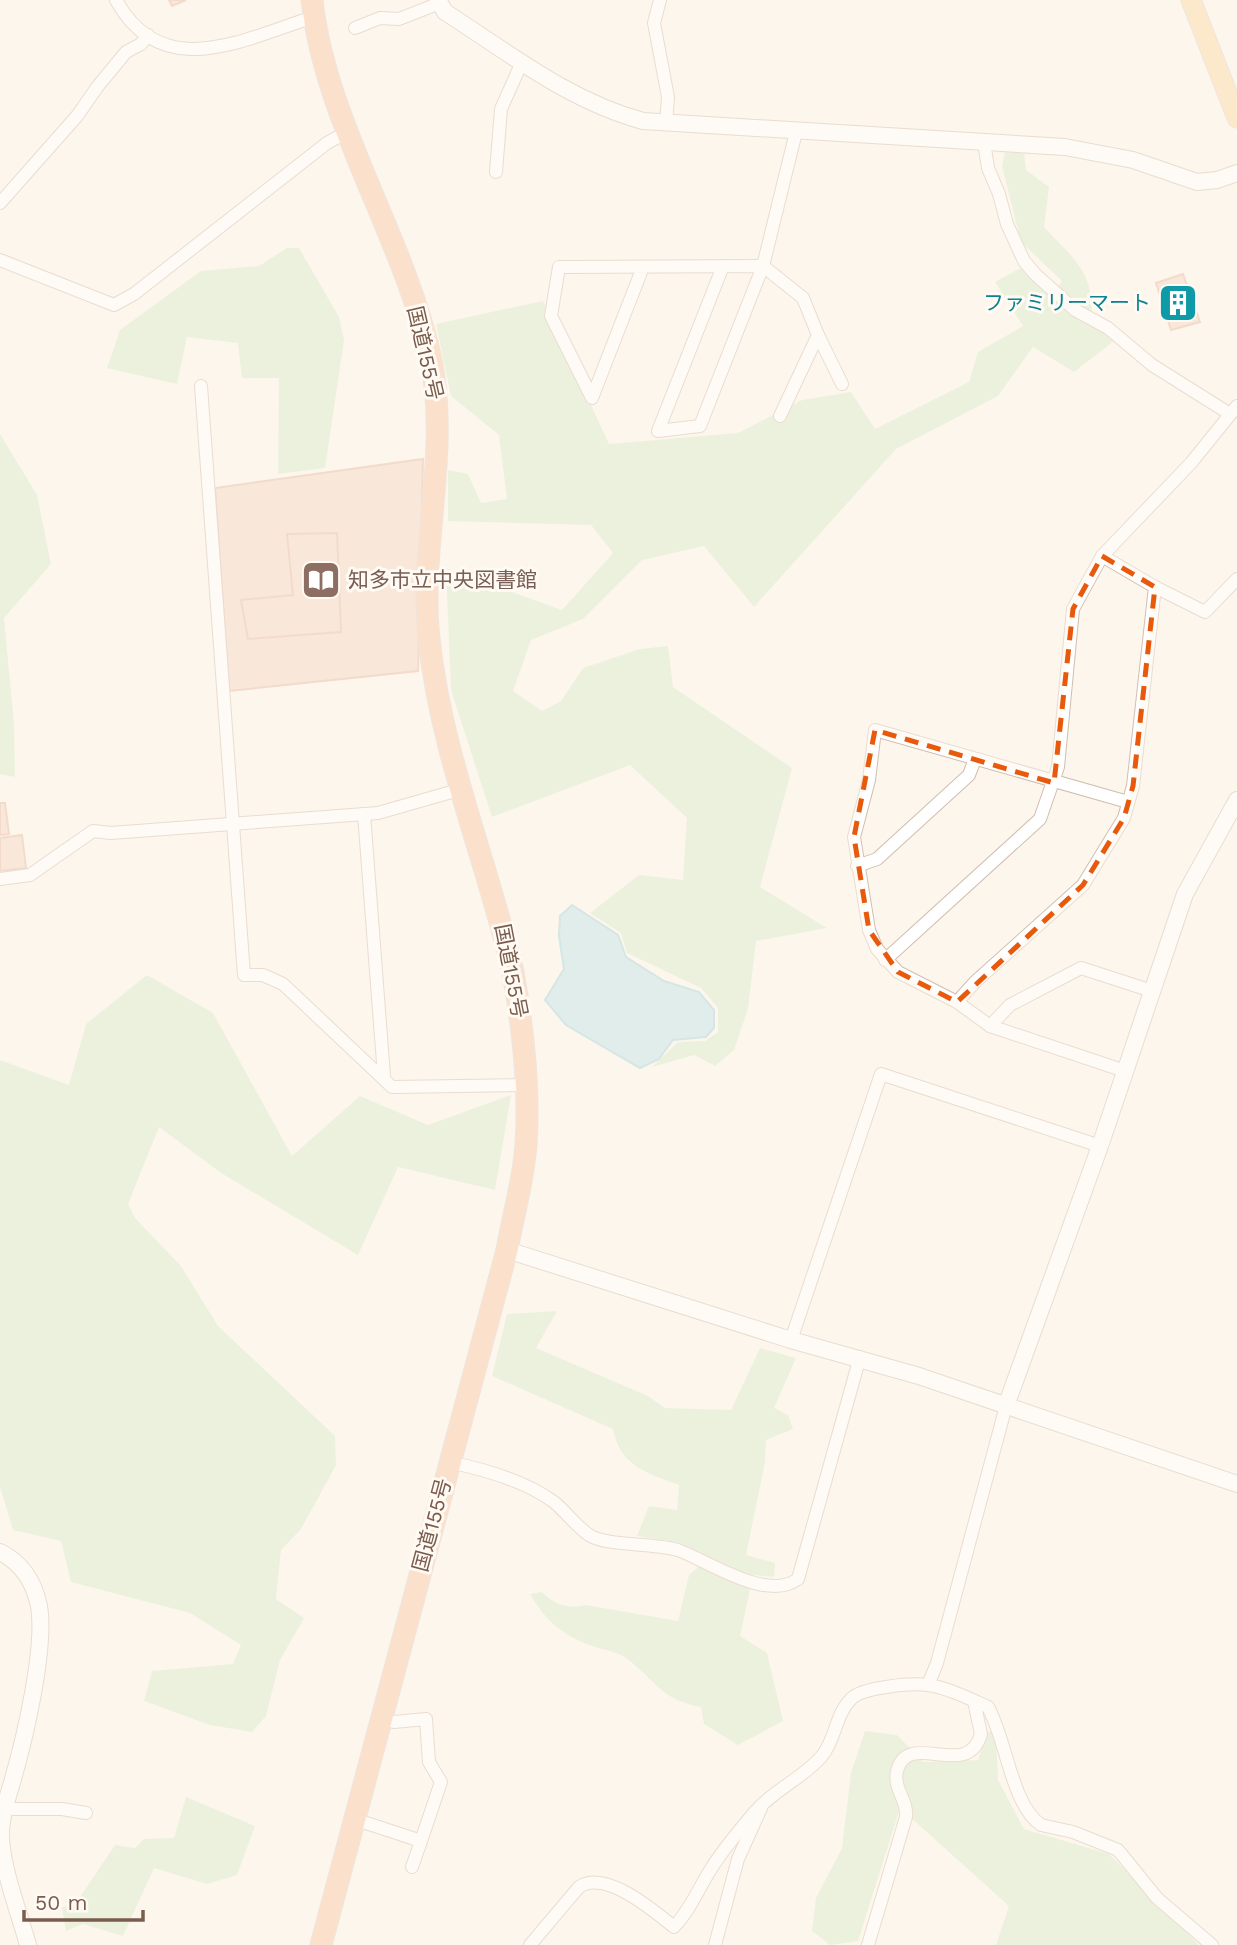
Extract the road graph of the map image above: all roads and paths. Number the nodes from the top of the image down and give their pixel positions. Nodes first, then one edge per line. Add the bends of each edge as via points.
1 (114, 0) edge
2 (660, 0) edge
3 (1191, 0) edge
4 (439, 1) edge
5 (313, 8) edge
6 (355, 28) dead end
7 (148, 35) junction
8 (522, 62) junction
9 (1237, 118) edge
10 (666, 124) junction
11 (349, 131) junction
12 (796, 132) junction
13 (984, 142) junction
14 (496, 172) dead end
15 (1237, 173) edge
16 (0, 203) edge
17 (0, 260) edge
18 (763, 266) junction
19 (643, 267) junction
20 (723, 267) junction
21 (818, 335) junction
22 (842, 384) dead end
23 (201, 386) dead end
24 (1234, 410) edge
25 (780, 416) dead end
26 (1102, 556) junction
27 (1237, 579) edge
28 (1155, 587) junction
29 (975, 759) junction
30 (1054, 783) junction
31 (462, 789) junction
32 (1237, 800) edge
33 (1128, 802) junction
34 (364, 814) junction
35 (232, 825) junction
36 (857, 866) junction
37 (0, 879) edge
38 (886, 960) junction
39 (1152, 991) junction
40 (957, 1002) junction
41 (990, 1026) junction
42 (1125, 1071) junction
43 (384, 1076) junction
44 (526, 1085) junction
45 (1100, 1146) junction
46 (507, 1250) junction
47 (791, 1340) junction
48 (860, 1357) junction
49 (1006, 1406) junction
50 (449, 1462) junction
51 (1237, 1484) edge
52 (0, 1552) edge
53 (928, 1685) junction
54 (974, 1701) junction
55 (381, 1719) junction
56 (762, 1805) junction
57 (4, 1809) junction
58 (86, 1813) dead end
59 (354, 1819) junction
60 (420, 1844) junction
61 (412, 1867) dead end
62 (28, 1945) edge
63 (321, 1945) edge
64 (530, 1945) edge
65 (715, 1945) edge
66 (869, 1945) edge
67 (1212, 1945) edge

1 - 7 street
2 - 10 street via 654,23 668,97
3 - 9 main road
4 - 6 street via 399,19 380,18
4 - 8 street via 445,12
5 - 7 street via 197,51 169,48
5 - 11 highway, 国道155号 via 329,76
7 - 16 street via 119,61
8 - 10 street via 593,105
8 - 14 street via 501,109
10 - 12 street
11 - 17 street via 114,305
11 - 31 highway, 国道155号 via 407,281 430,355 437,409 429,636 435,688
12 - 13 street
12 - 18 street
13 - 15 street via 1102,153 1197,182
13 - 24 street via 1007,224 1035,274 1075,310 1108,328 1152,365
18 - 20 street
18 - 20 street via 700,426 659,431
18 - 21 street via 803,298
19 - 19 street via 559,267 551,316 593,398
19 - 20 street
21 - 22 street
21 - 25 street
23 - 35 street
24 - 26 street via 1191,463
26 - 28 street
26 - 30 street via 1073,610
27 - 28 street via 1205,612
28 - 33 street
29 - 30 street
29 - 36 street via 969,775 877,859
29 - 36 street via 874,730 869,780 854,837
30 - 33 street
30 - 38 street via 1040,819
31 - 34 street
31 - 44 highway, 国道155号 via 513,972
32 - 39 street via 1185,894
33 - 40 street via 1124,818 1083,885
34 - 35 street
34 - 43 street
35 - 37 street via 93,831 30,875
35 - 43 street via 244,975 263,975 283,984
36 - 38 street via 869,930
38 - 40 street via 898,972
39 - 41 street via 1081,968 1010,1005
39 - 42 street
40 - 41 street
41 - 42 street
42 - 45 street
43 - 44 street via 392,1087
44 - 46 highway, 国道155号 via 526,1145
45 - 47 street via 881,1074
45 - 49 street
46 - 47 street
46 - 50 highway, 国道155号
47 - 48 street
48 - 49 street
48 - 50 street via 798,1579 789,1586 734,1576 676,1549 590,1537 552,1501 478,1468
49 - 51 street
49 - 53 street
50 - 55 highway, 国道155号
52 - 57 street via 30,1579 40,1619 30,1707
53 - 54 street
53 - 56 street via 873,1689 852,1698 821,1756
54 - 66 street via 981,1734 972,1751 958,1756 920,1752 899,1766 895,1783 907,1807 906,1817
54 - 67 street via 988,1707 996,1721 1017,1790 1034,1820 1118,1850 1157,1898
55 - 59 highway, 国道155号
55 - 60 street via 426,1719 429,1762 441,1782
56 - 64 street via 710,1870 694,1902 674,1927 623,1892 588,1880
56 - 65 street via 738,1859
57 - 58 street
57 - 62 street via 1,1836
59 - 60 street via 403,1833
59 - 63 highway, 国道155号
60 - 61 street

